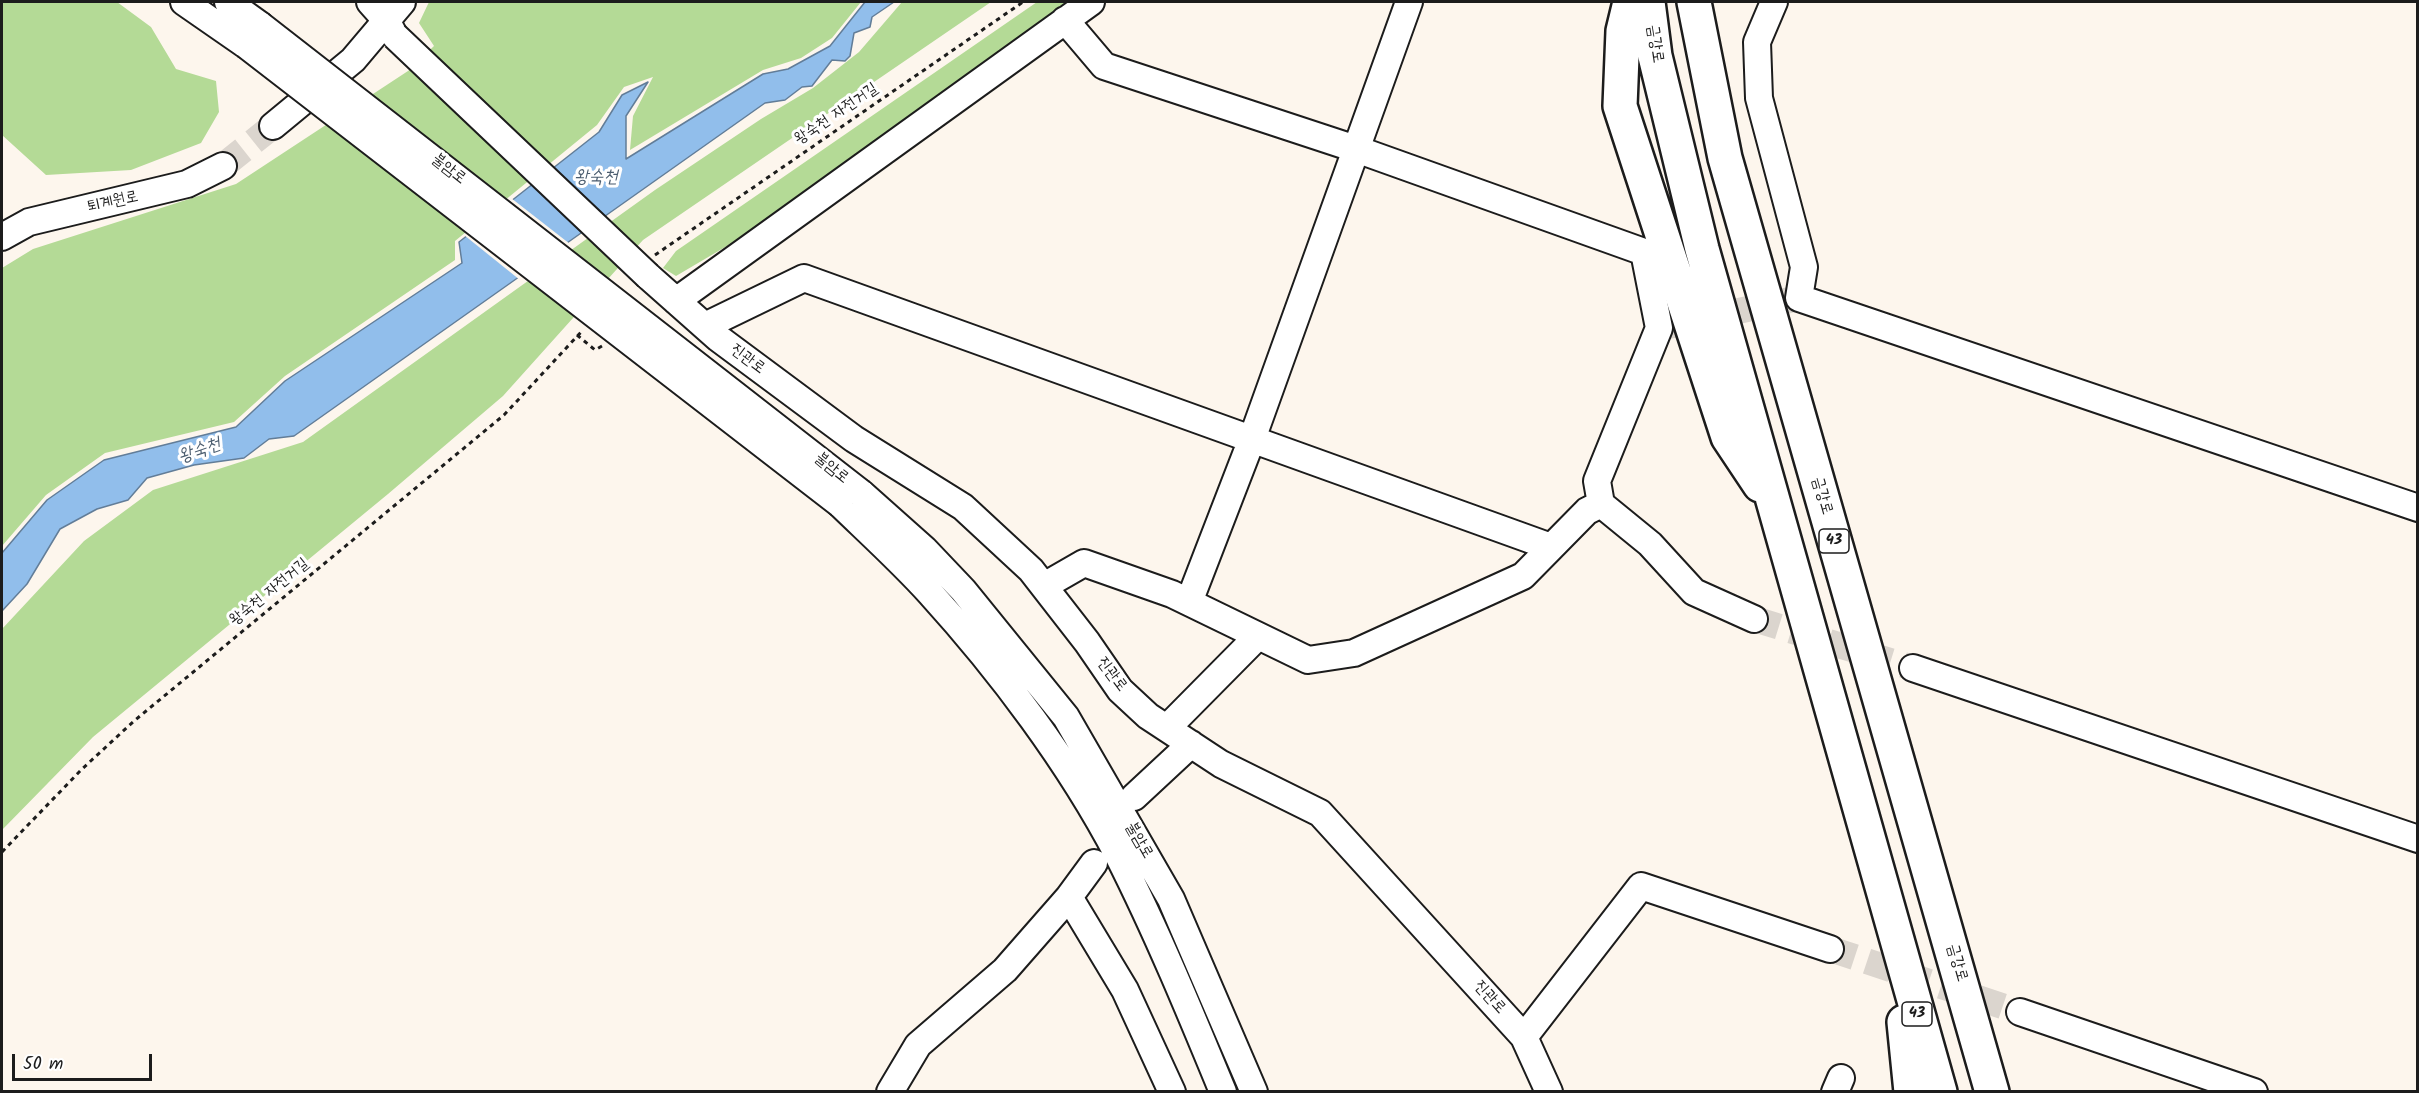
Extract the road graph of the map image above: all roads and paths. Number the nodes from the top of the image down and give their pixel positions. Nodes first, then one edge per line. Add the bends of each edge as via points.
1 (184, 2) edge
2 (228, 2) edge
3 (1023, 2) edge
4 (1091, 2) edge
5 (1409, 2) edge
6 (1630, 2) edge
7 (1648, 2) edge
8 (1694, 2) edge
9 (1774, 2) edge
10 (388, 15) edge
11 (1065, 20) junction
12 (253, 35) junction
13 (273, 126) tunnel mouth
14 (1356, 149) junction
15 (223, 166) tunnel mouth
16 (2, 237) edge
17 (664, 248) dead end
18 (676, 301) junction
19 (705, 326) junction
20 (577, 335) dead end
21 (595, 350) dead end
22 (556, 356) dead end
23 (1252, 439) junction
24 (850, 498) junction
25 (1601, 504) junction
26 (1776, 507) junction
27 (2418, 508) edge
28 (1551, 547) junction
29 (1044, 586) junction
30 (1189, 602) junction
31 (1754, 619) tunnel mouth
32 (1258, 636) junction
33 (1913, 668) tunnel mouth
34 (1167, 728) junction
35 (1191, 744) junction
36 (1134, 797) dead end
37 (2418, 839) edge
38 (2, 852) edge
39 (1094, 863) dead end
40 (1069, 897) junction
41 (1895, 937) junction
42 (1830, 949) tunnel mouth
43 (2020, 1012) tunnel mouth
44 (1524, 1037) junction
45 (1992, 1087) edge
46 (890, 1092) edge
47 (1172, 1092) edge
48 (1223, 1092) edge
49 (1254, 1092) edge
50 (1549, 1092) edge
51 (1911, 1092) edge
52 (1940, 1092) edge
53 (2254, 1092) edge

1 - 12 street
2 - 12 street, 불암로
3 - 17 path, 왕숙천 자전거길
4 - 11 street
5 - 14 street
6 - 26 highway via 1623,32 1620,106 1728,437
7 - 26 highway, 금강로 / 43 via 1655,56 1702,249
8 - 45 highway, 금강로 / 43 via 1725,158
9 - 27 street via 1757,42 1759,98 1804,267 1799,298
10 - 13 street via 353,60
10 - 18 street, 진관로, bridge
11 - 14 street via 1104,66
11 - 18 street
12 - 24 street, 불암로, bridge
14 - 23 street
14 - 25 street via 1644,252 1659,328 1597,481
15 - 16 street, 퇴계원로 via 187,184 29,222
18 - 19 street, 진관로
19 - 23 street via 804,278
19 - 29 street, 진관로 via 854,439 963,507
20 - 21 path
22 - 38 path, 왕숙천 자전거길 via 504,415 134,722
23 - 28 street
23 - 30 street
24 - 48 street, 불암로 via 980,650 1054,751 1117,853
24 - 49 street, 불암로 via 925,550 963,590 1066,717 1171,899
25 - 28 street via 1587,511
25 - 31 street via 1650,544 1694,592
26 - 41 highway, 금강로 / 43
28 - 32 street via 1523,576 1354,653 1308,660
29 - 30 street via 1084,564
29 - 34 street, 진관로 via 1120,690
30 - 32 street
32 - 34 street
33 - 37 street
34 - 35 street, 진관로
35 - 36 street
35 - 44 street, 진관로 via 1221,764 1320,813
39 - 40 street
40 - 46 street via 1005,970 918,1045
40 - 47 street via 1125,990
41 - 51 highway
41 - 52 highway, 금강로 / 43
42 - 44 street via 1641,886
43 - 53 street
44 - 50 street, 진관로

